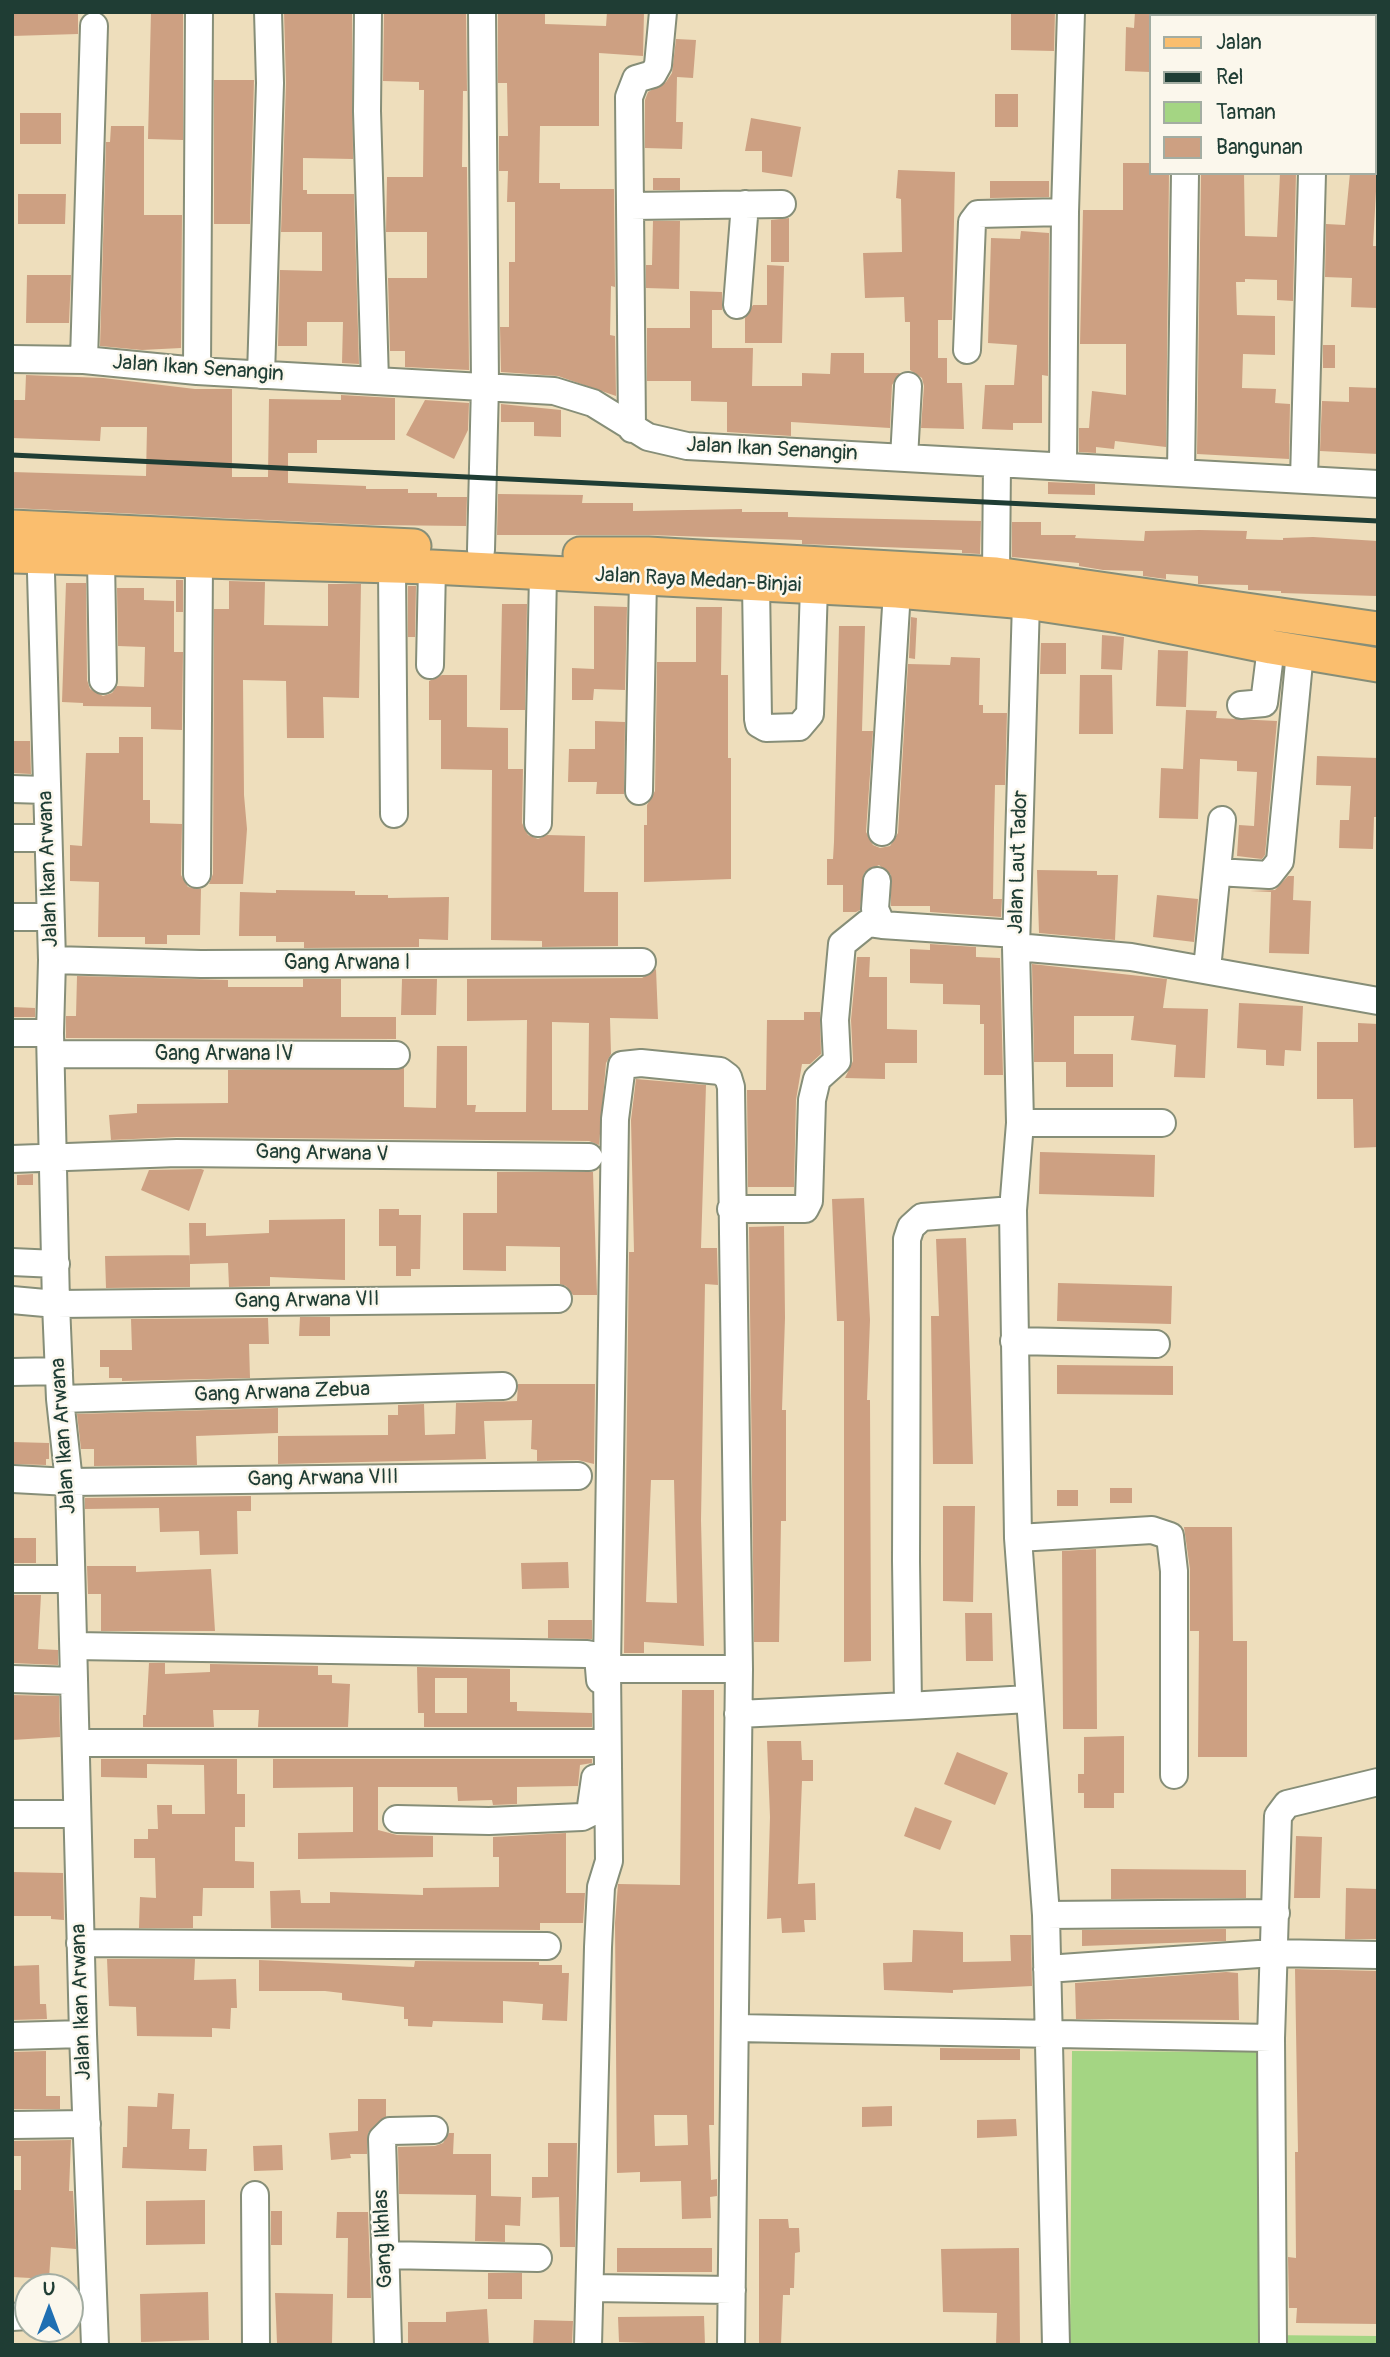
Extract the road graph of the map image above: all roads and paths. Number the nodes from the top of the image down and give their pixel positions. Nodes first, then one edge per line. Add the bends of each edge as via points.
1 (199, 12) edge
2 (268, 12) edge
3 (368, 12) edge
4 (482, 12) edge
5 (663, 12) edge
6 (1071, 12) edge
7 (94, 26) dead end
8 (1185, 175) edge
9 (1312, 175) edge
10 (745, 204) junction
11 (782, 204) dead end
12 (630, 206) junction
13 (1065, 212) junction
14 (737, 305) dead end
15 (967, 350) dead end
16 (12, 359) edge
17 (84, 360) junction
18 (197, 371) junction
19 (261, 375) junction
20 (375, 381) junction
21 (485, 385) junction
22 (908, 386) dead end
23 (632, 429) junction
24 (904, 458) junction
25 (998, 463) junction
26 (1063, 466) junction
27 (1181, 473) junction
28 (1304, 480) junction
29 (1378, 484) edge
30 (26, 542) edge
31 (481, 550) junction
32 (102, 559) junction
33 (199, 562) junction
34 (432, 567) junction
35 (554, 567) junction
36 (393, 568) junction
37 (996, 574) junction
38 (643, 578) junction
39 (756, 583) junction
40 (814, 586) junction
41 (897, 590) junction
42 (1026, 602) junction
43 (1378, 629) edge
44 (1285, 650) junction
45 (430, 665) dead end
46 (1378, 665) edge
47 (103, 680) dead end
48 (1241, 705) dead end
49 (12, 789) edge
50 (46, 790) junction
51 (639, 790) dead end
52 (394, 814) dead end
53 (1222, 820) dead end
54 (538, 823) dead end
55 (882, 832) dead end
56 (12, 838) edge
57 (48, 838) junction
58 (1217, 872) junction
59 (197, 874) dead end
60 (877, 881) dead end
61 (12, 917) edge
62 (50, 917) junction
63 (882, 925) junction
64 (1016, 940) junction
65 (52, 960) junction
66 (642, 962) dead end
67 (1207, 969) junction
68 (1378, 1001) edge
69 (12, 1033) edge
70 (50, 1044) junction
71 (397, 1055) dead end
72 (1020, 1123) junction
73 (1162, 1123) dead end
74 (590, 1157) dead end
75 (54, 1158) junction
76 (12, 1159) edge
77 (731, 1209) junction
78 (1013, 1209) junction
79 (12, 1262) edge
80 (56, 1264) junction
81 (558, 1299) dead end
82 (12, 1300) edge
83 (56, 1304) junction
84 (1014, 1341) junction
85 (1156, 1344) dead end
86 (12, 1371) edge
87 (59, 1371) junction
88 (503, 1386) dead end
89 (60, 1399) junction
90 (578, 1476) dead end
91 (13, 1479) edge
92 (69, 1482) junction
93 (1018, 1538) junction
94 (71, 1578) junction
95 (12, 1579) edge
96 (74, 1646) junction
97 (607, 1670) junction
98 (739, 1670) junction
99 (12, 1679) edge
100 (74, 1681) junction
101 (1028, 1699) junction
102 (908, 1706) junction
103 (738, 1714) junction
104 (76, 1743) junction
105 (599, 1743) junction
106 (1174, 1775) dead end
107 (1378, 1782) edge
108 (12, 1814) edge
109 (77, 1814) junction
110 (397, 1819) dead end
111 (1276, 1913) junction
112 (1046, 1915) junction
113 (80, 1943) junction
114 (547, 1945) dead end
115 (1273, 1954) junction
116 (1378, 1955) edge
117 (1047, 1969) junction
118 (736, 2028) junction
119 (83, 2034) junction
120 (1048, 2035) junction
121 (12, 2036) edge
122 (1271, 2038) junction
123 (86, 2124) junction
124 (12, 2125) edge
125 (434, 2130) dead end
126 (255, 2195) dead end
127 (385, 2255) junction
128 (538, 2258) dead end
129 (83, 2273) edge
130 (590, 2288) junction
131 (732, 2290) junction
132 (84, 2317) edge
133 (95, 2345) edge
134 (257, 2345) edge
135 (388, 2345) edge
136 (588, 2345) edge
137 (731, 2345) edge
138 (1056, 2345) edge
139 (1273, 2345) edge

1 - 18 street
2 - 19 street
3 - 20 street
4 - 21 street
5 - 12 street via 658,65 653,74 636,79 629,96
6 - 13 street
7 - 17 street
8 - 27 street
9 - 28 street
10 - 11 street
10 - 12 street
10 - 14 street
12 - 23 street
13 - 15 street via 978,214 972,222
13 - 26 street
16 - 17 street, Jalan Ikan Senangin
17 - 18 street, Jalan Ikan Senangin
18 - 19 street, Jalan Ikan Senangin
19 - 20 street, Jalan Ikan Senangin
20 - 21 street, Jalan Ikan Senangin
21 - 23 street, Jalan Ikan Senangin via 575,396
21 - 31 street
22 - 24 street
23 - 24 street, Jalan Ikan Senangin via 687,446
24 - 25 street, Jalan Ikan Senangin
25 - 26 street, Jalan Ikan Senangin
25 - 37 street
26 - 27 street, Jalan Ikan Senangin
27 - 28 street, Jalan Ikan Senangin
28 - 29 street, Jalan Ikan Senangin
30 - 31 main road, Jalan Raya Medan-Binjai
30 - 32 main road, Jalan Raya Medan-Binjai
30 - 50 street, Jalan Ikan Arwana
31 - 35 main road, Jalan Raya Medan-Binjai
32 - 33 main road, Jalan Raya Medan-Binjai
32 - 47 street
33 - 36 main road, Jalan Raya Medan-Binjai
33 - 59 street
34 - 35 main road, Jalan Raya Medan-Binjai
34 - 36 main road, Jalan Raya Medan-Binjai
34 - 45 street
35 - 37 main road, Jalan Raya Medan-Binjai via 648,554
35 - 38 main road, Jalan Raya Medan-Binjai
35 - 54 street
36 - 52 street
37 - 43 main road, Jalan Raya Medan-Binjai
38 - 39 main road, Jalan Raya Medan-Binjai
38 - 51 street
39 - 40 main road, Jalan Raya Medan-Binjai
39 - 40 street via 758,719 766,728 799,727 810,713
40 - 41 main road, Jalan Raya Medan-Binjai
41 - 42 main road, Jalan Raya Medan-Binjai
41 - 55 street
42 - 44 main road, Jalan Raya Medan-Binjai via 1197,630
42 - 64 street, Jalan Laut Tador
44 - 46 main road, Jalan Raya Medan-Binjai
44 - 48 street via 1264,703
44 - 58 street via 1280,861 1269,874
49 - 50 street
50 - 57 street, Jalan Ikan Arwana
53 - 58 street
56 - 57 street
57 - 62 street, Jalan Ikan Arwana
58 - 67 street
60 - 63 street via 875,909
61 - 62 street
62 - 65 street, Jalan Ikan Arwana
63 - 64 street
63 - 77 street via 868,923 842,944 835,1020 837,1061 817,1079 812,1100 806,1209
64 - 67 street
64 - 72 street, Jalan Laut Tador
65 - 66 street, Gang Arwana I
65 - 70 street, Jalan Ikan Arwana
67 - 68 street
69 - 70 street, Gang Arwana IV
70 - 71 street, Gang Arwana IV
70 - 75 street, Jalan Ikan Arwana
72 - 73 street
72 - 78 street, Jalan Laut Tador
74 - 75 street, Gang Arwana V via 177,1153
75 - 76 street, Gang Arwana V
75 - 80 street, Jalan Ikan Arwana
77 - 97 street via 728,1077 720,1071 622,1065 615,1119
77 - 98 street
78 - 84 street, Jalan Laut Tador
78 - 102 street via 922,1217 907,1239
79 - 80 street
80 - 83 street, Jalan Ikan Arwana
81 - 83 street, Gang Arwana VII
82 - 83 street, Gang Arwana VII
83 - 87 street, Jalan Ikan Arwana
84 - 85 street
84 - 93 street, Jalan Laut Tador
86 - 87 street
87 - 89 street, Jalan Ikan Arwana
88 - 89 street, Gang Arwana Zebua
89 - 92 street, Jalan Ikan Arwana
90 - 92 street, Gang Arwana VIII
91 - 92 street, Gang Arwana VIII
92 - 94 street, Jalan Ikan Arwana
93 - 101 street, Jalan Laut Tador
93 - 106 street via 1152,1530 1170,1536
94 - 95 street
94 - 96 street, Jalan Ikan Arwana
96 - 100 street, Jalan Ikan Arwana
96 - 105 street via 598,1656
97 - 98 street
97 - 130 street via 609,1861 601,1887 598,1935
98 - 103 street
99 - 100 street
100 - 104 street, Jalan Ikan Arwana
101 - 102 street
101 - 112 street, Jalan Laut Tador
102 - 103 street
103 - 118 street
104 - 105 street
104 - 109 street, Jalan Ikan Arwana
105 - 110 street via 590,1813 582,1817
107 - 111 street via 1287,1804 1278,1816
108 - 109 street
109 - 113 street, Jalan Ikan Arwana
111 - 112 street
111 - 115 street
112 - 117 street, Jalan Laut Tador
113 - 114 street
113 - 119 street, Jalan Ikan Arwana
115 - 116 street
115 - 117 street
115 - 122 street
117 - 120 street, Jalan Laut Tador
118 - 120 street
118 - 131 street
119 - 121 street
119 - 123 street, Jalan Ikan Arwana
120 - 122 street
120 - 138 street, Jalan Laut Tador
122 - 139 street
123 - 124 street
123 - 129 street, Jalan Ikan Arwana
125 - 127 street, Gang Ikhlas via 384,2134 381,2200
126 - 134 street
127 - 128 street
127 - 135 street, Gang Ikhlas
130 - 131 street
130 - 136 street
131 - 137 street
132 - 133 street, Jalan Ikan Arwana

